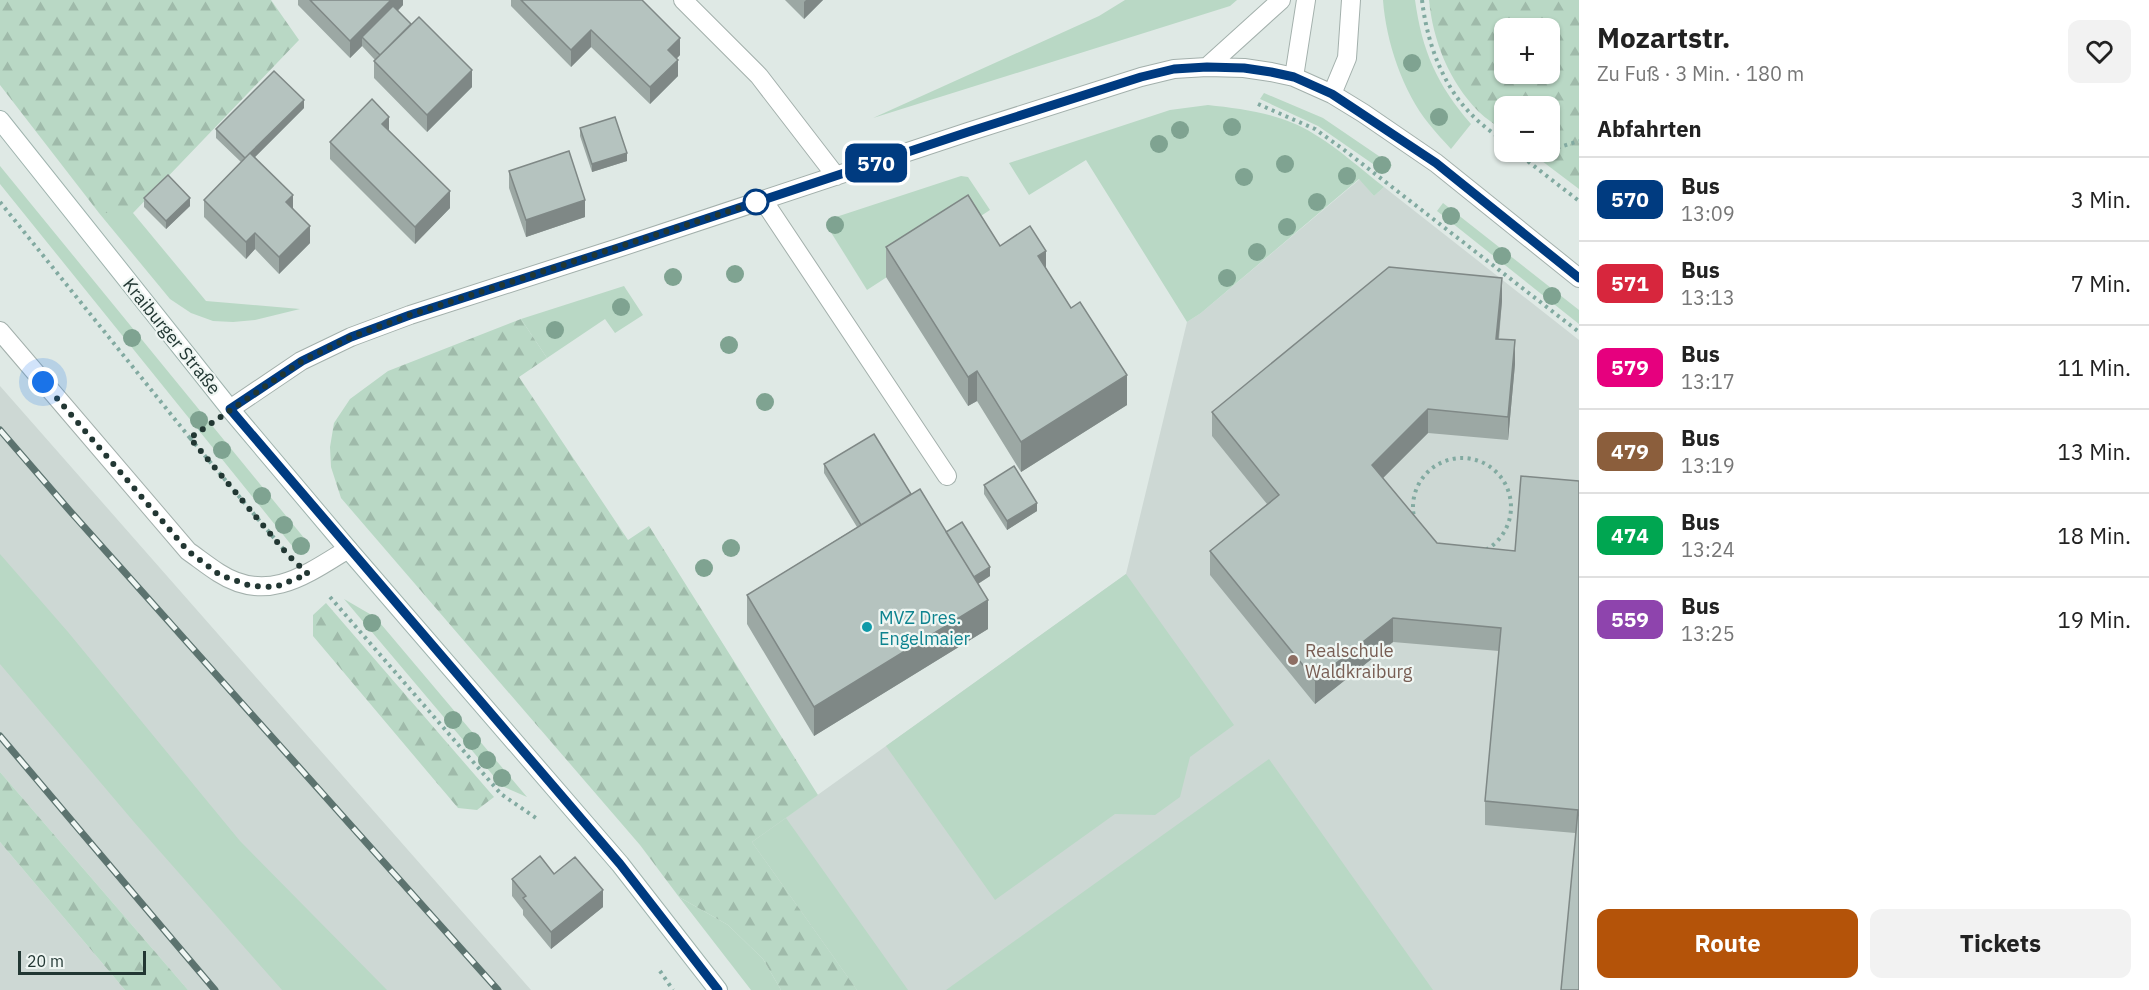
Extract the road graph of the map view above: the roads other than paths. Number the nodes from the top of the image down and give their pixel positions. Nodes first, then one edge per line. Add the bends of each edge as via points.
1 (683, 0) edge
2 (1281, 0) edge
3 (1306, 0) edge
4 (1351, 0) edge
5 (1207, 67) junction
6 (1294, 77) junction
7 (1332, 94) junction
8 (0, 120) edge
9 (836, 176) junction
10 (763, 200) junction
11 (1579, 278) edge
12 (0, 331) edge
13 (230, 409) junction
14 (947, 476) dead end
15 (348, 549) junction
16 (718, 990) edge

1 - 9 street via 759,76
2 - 5 street
3 - 6 street
4 - 7 street via 1347,58
5 - 6 street via 1244,68
5 - 9 street via 1141,77
6 - 7 street
7 - 11 street via 1436,163
8 - 13 street, Kraiburger Straße
9 - 10 street
10 - 13 street via 351,337 302,361
10 - 14 street
12 - 15 street via 188,551 220,575 251,586 275,587 308,574
13 - 15 street, Kraiburger Straße
15 - 16 street, Kraiburger Straße via 620,864

